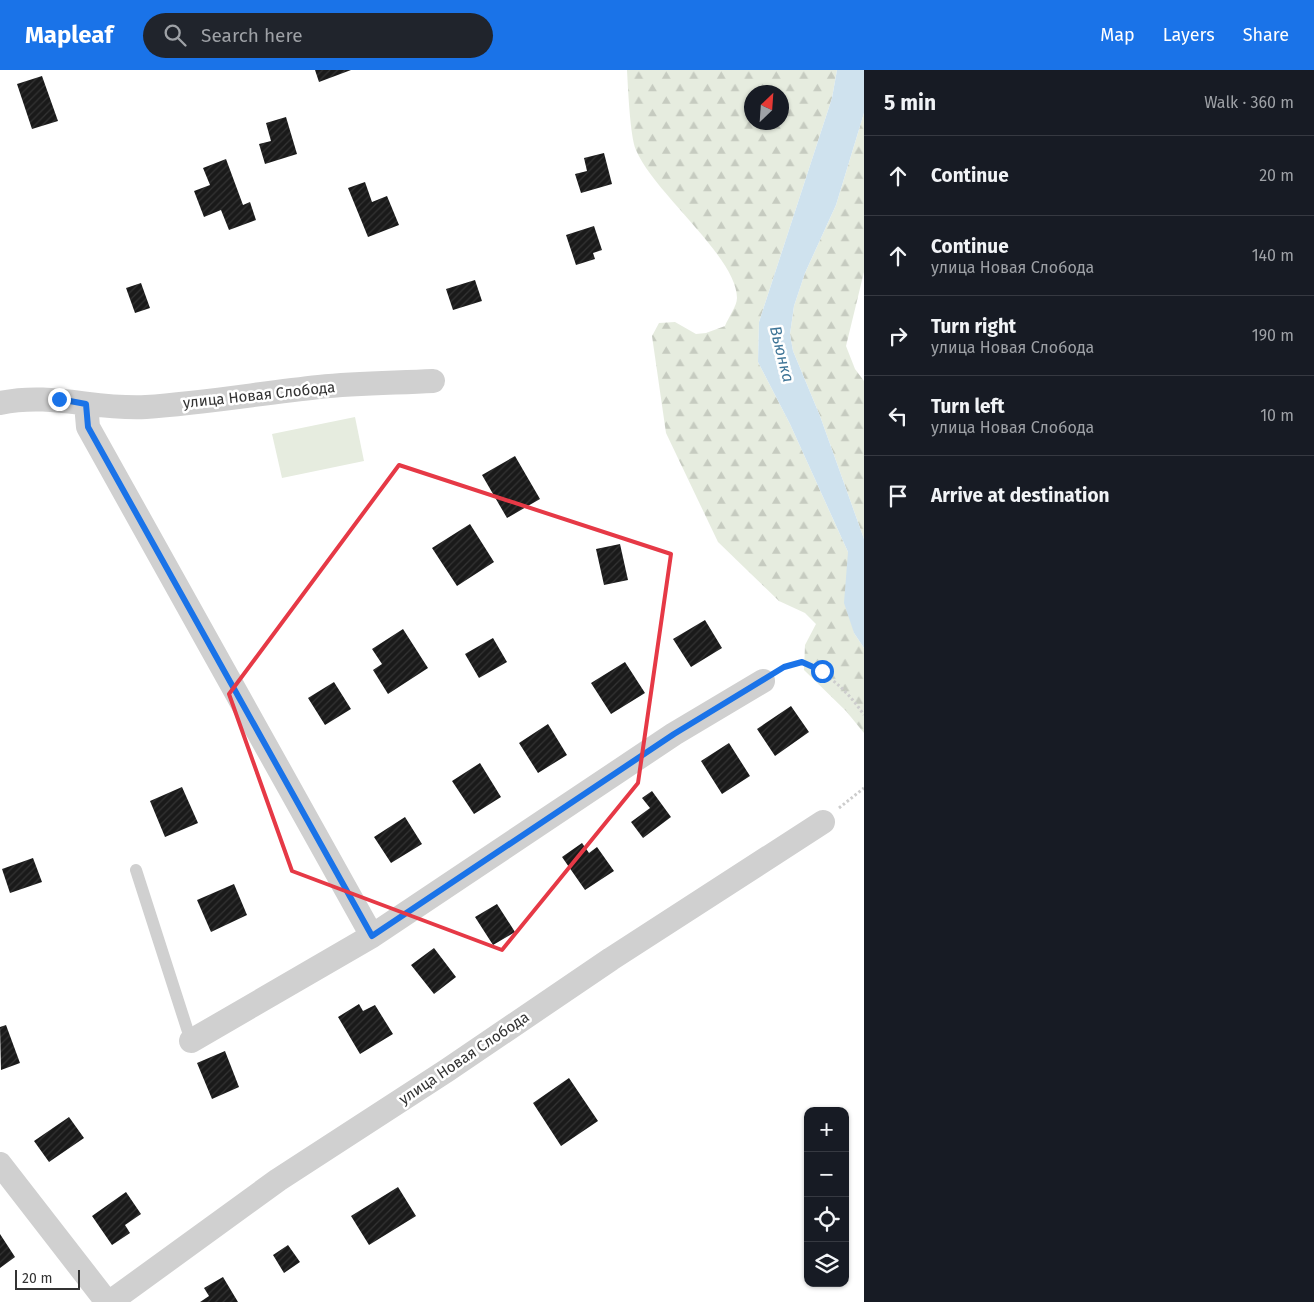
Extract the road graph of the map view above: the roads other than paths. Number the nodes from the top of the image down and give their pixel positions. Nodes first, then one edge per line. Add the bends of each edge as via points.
1 (433, 380) dead end
2 (0, 403) edge
3 (86, 404) junction
4 (763, 681) road end
5 (822, 822) road end
6 (136, 870) dead end
7 (372, 936) junction
8 (191, 1041) joint
9 (0, 1164) edge
10 (109, 1302) edge

1 - 3 street, улица Новая Слобода via 322,387 146,407
2 - 3 street, улица Новая Слобода via 20,399 59,399
3 - 7 street via 88,427
4 - 7 street via 674,734
5 - 10 street, улица Новая Слобода via 278,1180
6 - 8 lane
7 - 8 street
9 - 10 street

